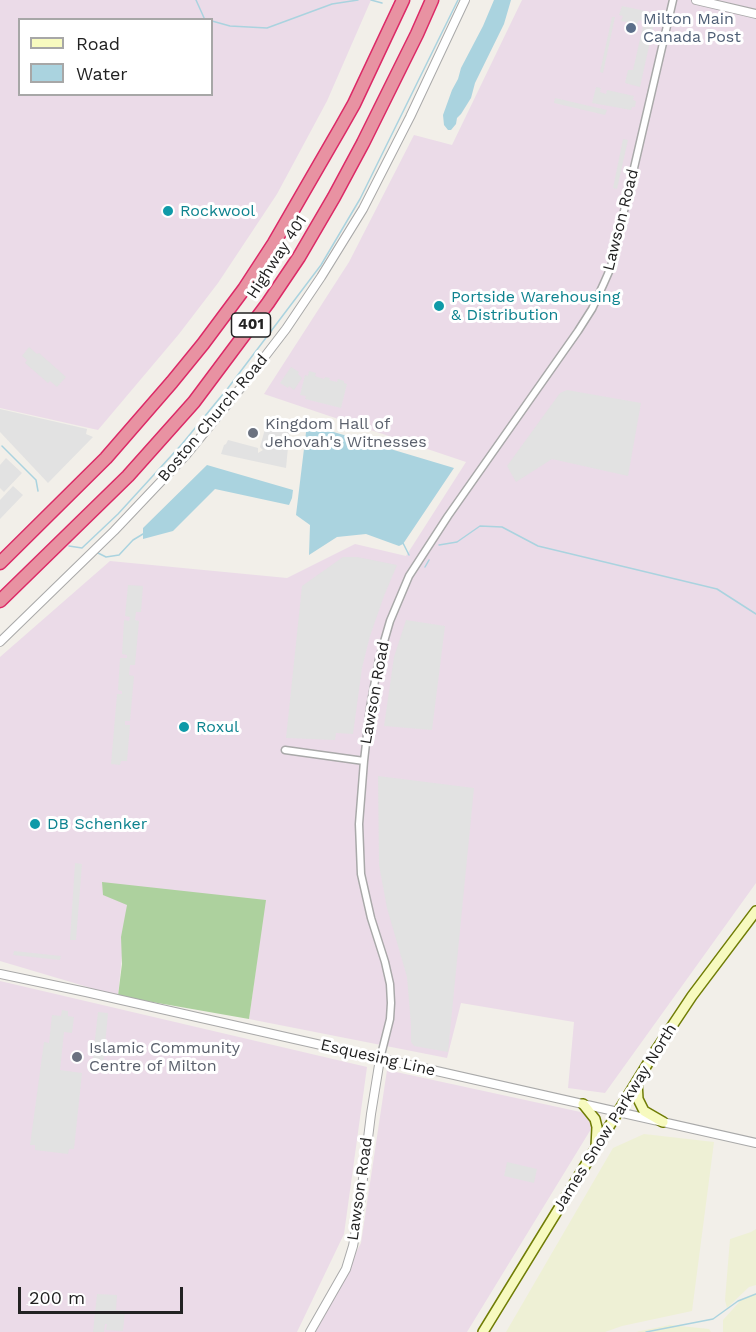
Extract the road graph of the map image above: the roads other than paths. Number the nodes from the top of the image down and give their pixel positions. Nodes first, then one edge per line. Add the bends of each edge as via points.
1 (403, 0) edge
2 (432, 0) edge
3 (465, 0) edge
4 (673, 0) edge
5 (696, 0) edge
6 (756, 14) edge
7 (0, 563) edge
8 (0, 601) edge
9 (0, 642) edge
10 (285, 750) dead end
11 (364, 761) junction
12 (756, 911) edge
13 (0, 974) edge
14 (380, 1059) junction
15 (637, 1081) junction
16 (583, 1104) junction
17 (618, 1113) junction
18 (663, 1122) junction
19 (756, 1143) edge
20 (596, 1150) junction
21 (310, 1332) edge
22 (483, 1332) edge

1 - 7 highway, Highway 401 / 401 via 342,127 244,289 172,382 106,458
2 - 8 highway, Highway 401 / 401 via 334,197 268,303 194,402 128,476
3 - 9 street, Boston Church Road via 363,208 285,329 186,455
4 - 11 street, Lawson Road via 611,267 578,331 409,576 379,659
5 - 6 street
10 - 11 street
11 - 14 street, Lawson Road via 359,824 361,874 390,984 388,1031
12 - 15 main road, James Snow Parkway North via 692,996
13 - 14 street, Esquesing Line
14 - 16 street, Esquesing Line
14 - 21 street, Lawson Road via 352,1246 346,1269
15 - 17 main road, James Snow Parkway North
15 - 18 main road via 644,1112
16 - 17 street, Esquesing Line
16 - 20 main road via 595,1119
17 - 18 street, Esquesing Line
17 - 20 main road, James Snow Parkway North
18 - 19 street, Esquesing Line
20 - 22 main road, James Snow Parkway North

